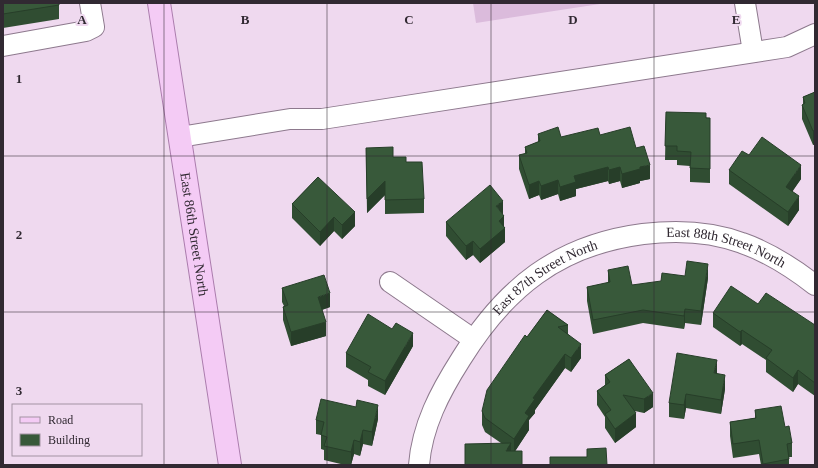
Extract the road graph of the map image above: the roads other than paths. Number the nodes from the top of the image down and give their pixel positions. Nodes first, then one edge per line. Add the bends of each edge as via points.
1 (90, 3) edge
2 (159, 3) edge
3 (745, 3) edge
4 (815, 34) edge
5 (3, 46) edge
6 (752, 52) junction
7 (180, 137) junction
8 (630, 236) joint
9 (813, 280) edge
10 (390, 282) dead end
11 (473, 339) junction
12 (230, 465) edge
13 (419, 465) edge

1 - 5 street via 94,27 86,31
2 - 7 main road, East 86th Street North
3 - 6 street
4 - 6 street via 787,47
6 - 7 street via 322,119 290,119
7 - 12 main road, East 86th Street North
8 - 9 street, East 88th Street North via 663,232 719,236 766,254
8 - 11 street, East 87th Street North via 587,247 568,254 548,266 516,290
10 - 11 street
11 - 13 street, East 87th Street North via 432,412 424,433

